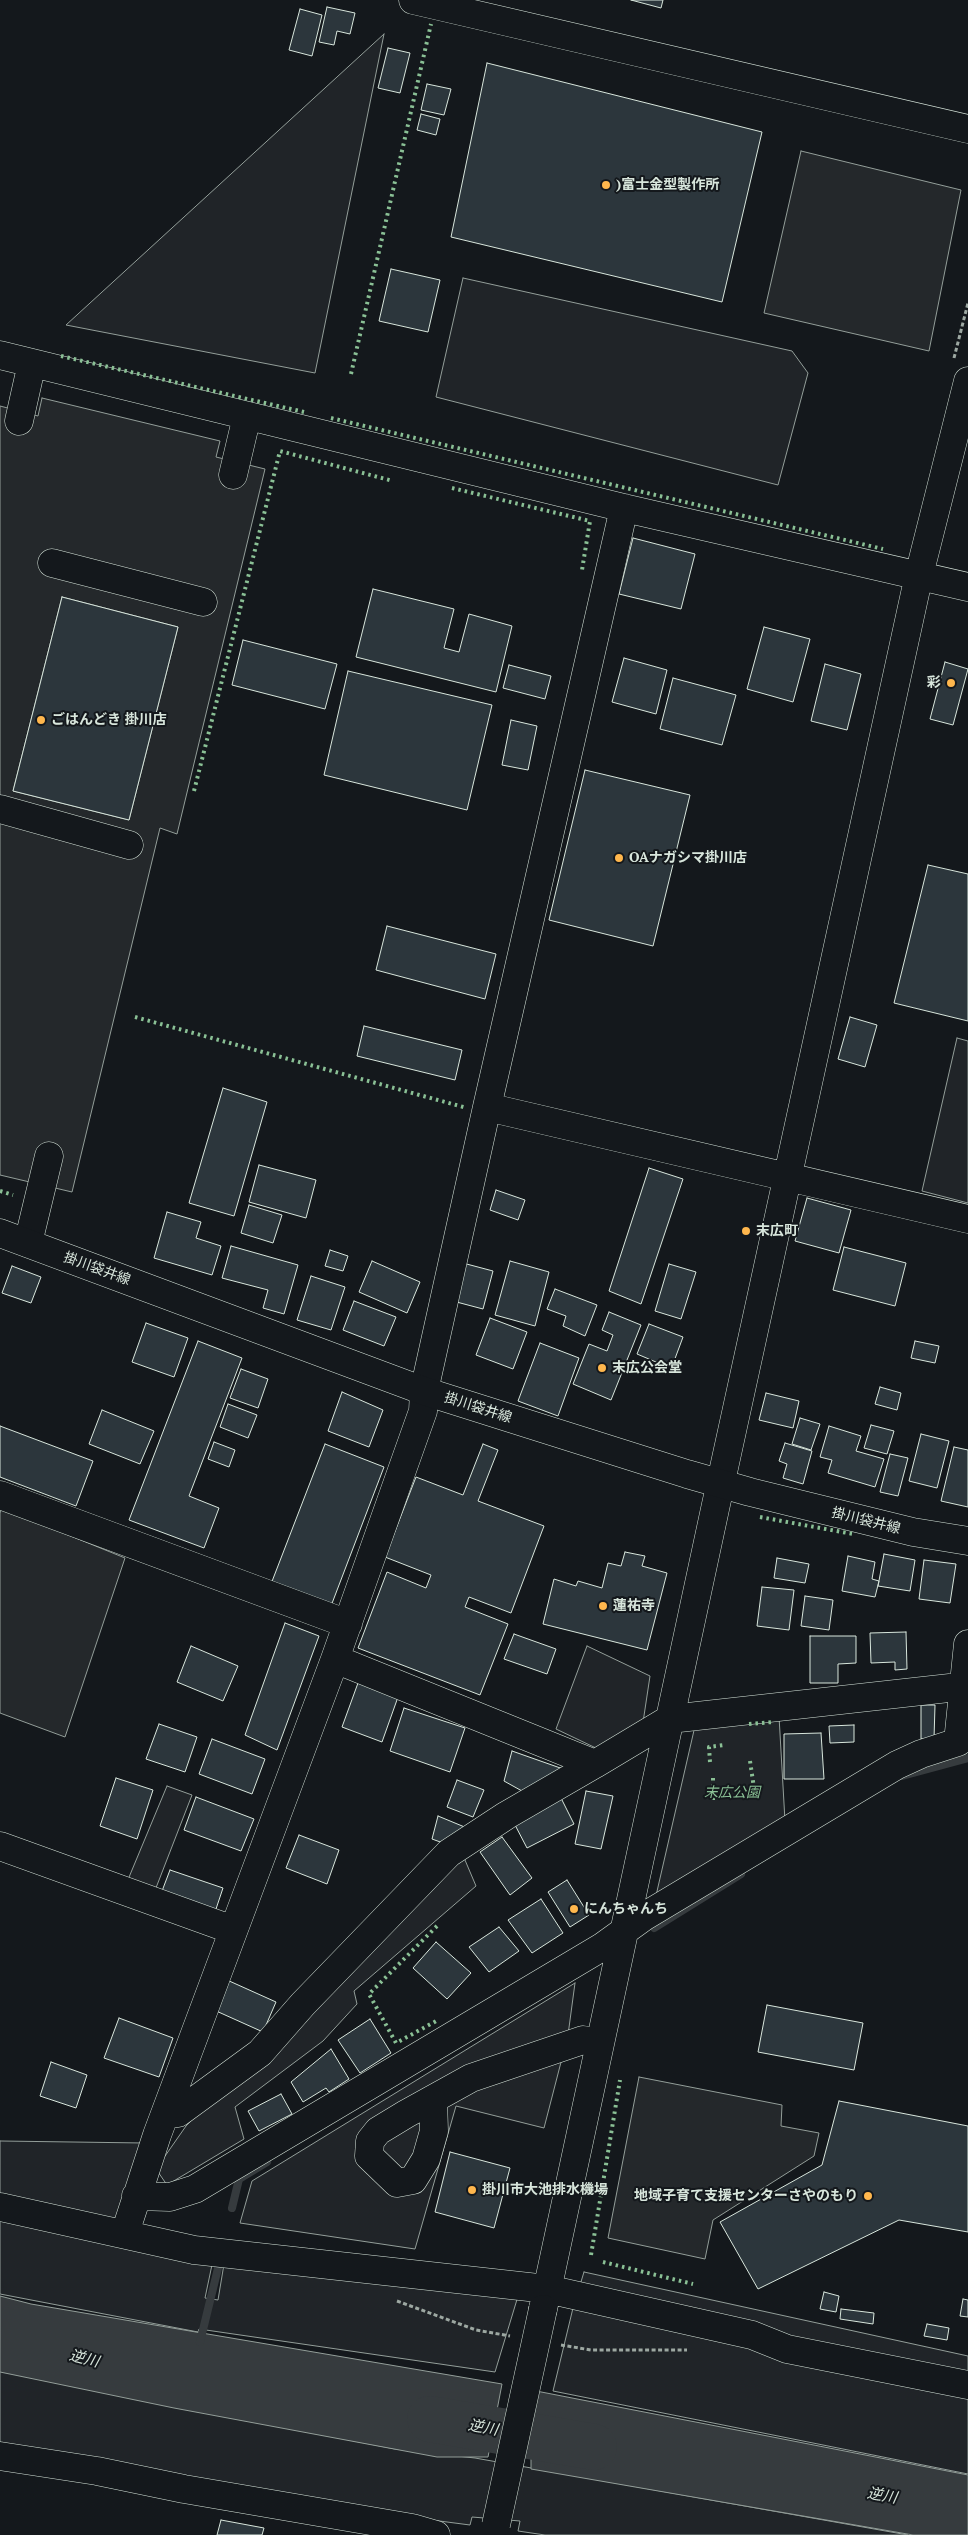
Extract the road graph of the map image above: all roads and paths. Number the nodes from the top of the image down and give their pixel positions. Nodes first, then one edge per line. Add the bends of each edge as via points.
1 (413, 0) edge
2 (968, 129) edge
3 (0, 355) edge
4 (32, 363) junction
5 (968, 381) edge
6 (247, 416) junction
7 (19, 421) dead end
8 (233, 475) dead end
9 (624, 508) junction
10 (52, 563) dead end
11 (919, 575) junction
12 (968, 587) edge
13 (204, 602) dead end
14 (0, 809) edge
15 (129, 845) dead end
16 (487, 1107) junction
17 (48, 1156) dead end
18 (788, 1178) junction
19 (968, 1219) edge
20 (0, 1233) edge
21 (28, 1243) junction
22 (424, 1391) junction
23 (721, 1484) junction
24 (0, 1495) edge
25 (968, 1541) edge
26 (348, 1624) junction
27 (968, 1644) edge
28 (335, 1660) junction
29 (965, 1686) edge
30 (670, 1719) junction
31 (595, 1764) junction
32 (0, 1846) edge
33 (233, 1930) junction
34 (625, 1932) junction
35 (600, 2044) junction
36 (433, 2099) dead end
37 (165, 2114) junction
38 (136, 2196) junction
39 (0, 2207) edge
40 (125, 2233) junction
41 (545, 2299) junction
42 (968, 2385) edge
43 (0, 2456) edge
44 (495, 2530) edge
45 (436, 2535) edge

1 - 2 street
3 - 4 street
4 - 6 street
4 - 7 street
5 - 11 street
6 - 8 street
6 - 9 street
9 - 11 street
9 - 16 street
10 - 13 street
11 - 12 street
11 - 18 street
14 - 15 street
16 - 18 street
16 - 22 street
17 - 21 street
18 - 19 street
18 - 23 street
20 - 21 street, 掛川袋井線
21 - 22 street, 掛川袋井線
22 - 23 street, 掛川袋井線
22 - 26 street via 423,1411
23 - 25 street, 掛川袋井線 via 913,1532
23 - 30 street
24 - 26 street
26 - 28 street
27 - 29 street
28 - 31 street
28 - 33 street
29 - 30 street
29 - 34 street via 958,1742 897,1765 645,1916
30 - 31 street
30 - 34 street
31 - 37 street via 449,1853 303,2004 260,2054 178,2113
32 - 33 street
33 - 37 street
34 - 35 street
34 - 38 street via 195,2189 170,2197
35 - 36 street via 583,2040 471,2078
35 - 41 street
37 - 38 street
38 - 40 street
39 - 40 street
40 - 41 street via 194,2250
41 - 42 street via 752,2335 787,2349
41 - 44 street, bridge
43 - 45 street via 412,2528

